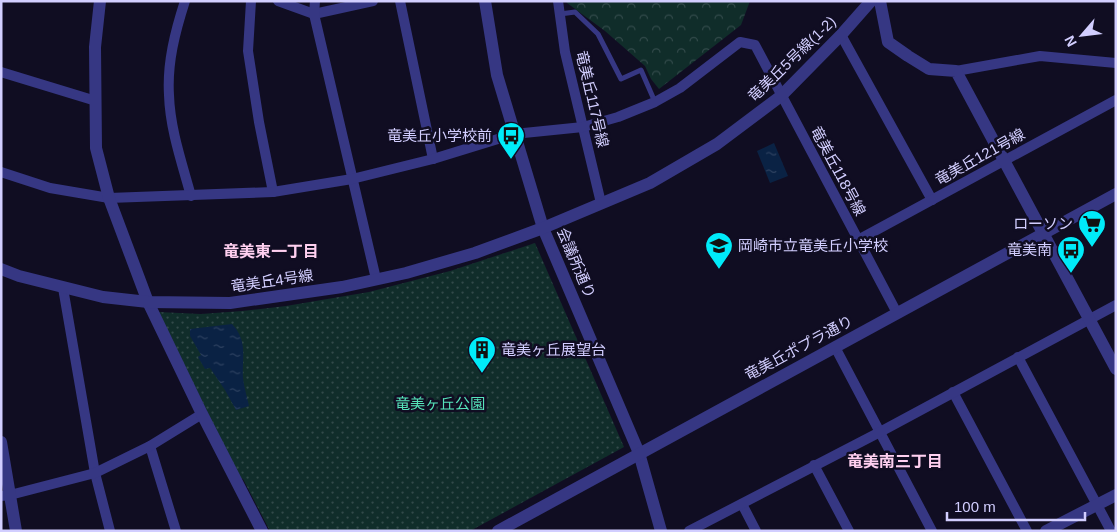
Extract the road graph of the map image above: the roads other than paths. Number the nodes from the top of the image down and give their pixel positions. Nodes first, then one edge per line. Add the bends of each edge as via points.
1 (100, 1) edge
2 (185, 1) edge
3 (251, 1) edge
4 (278, 1) edge
5 (315, 1) edge
6 (373, 1) edge
7 (400, 1) edge
8 (485, 1) edge
9 (558, 1) edge
10 (871, 1) edge
11 (880, 1) edge
12 (314, 14) junction
13 (560, 14) junction
14 (841, 35) junction
15 (1116, 63) edge
16 (956, 71) junction
17 (1, 72) edge
18 (781, 96) junction
19 (1116, 100) edge
20 (96, 101) junction
21 (655, 102) junction
22 (583, 127) junction
23 (514, 134) junction
24 (432, 159) junction
25 (1005, 160) junction
26 (1, 172) edge
27 (352, 180) junction
28 (272, 192) junction
29 (1116, 194) edge
30 (191, 196) junction
31 (109, 198) junction
32 (932, 200) junction
33 (601, 203) junction
34 (543, 228) junction
35 (1044, 234) junction
36 (858, 240) junction
37 (1, 269) edge
38 (376, 279) junction
39 (63, 288) junction
40 (148, 302) junction
41 (1116, 305) edge
42 (897, 313) junction
43 (1089, 319) junction
44 (835, 347) junction
45 (1018, 357) junction
46 (1116, 369) edge
47 (953, 392) junction
48 (202, 414) junction
49 (880, 432) junction
50 (1, 442) edge
51 (150, 446) junction
52 (639, 453) junction
53 (814, 465) junction
54 (95, 473) junction
55 (1116, 494) edge
56 (6, 495) edge
57 (742, 504) junction
58 (1097, 505) junction
59 (16, 531) edge
60 (110, 531) edge
61 (176, 531) edge
62 (262, 531) edge
63 (498, 531) edge
64 (662, 531) edge
65 (689, 531) edge
66 (756, 531) edge
67 (849, 531) edge
68 (932, 531) edge
69 (1027, 531) edge
70 (1046, 531) edge
71 (1111, 531) edge

1 - 20 street via 95,48
2 - 30 street via 170,65 169,95 174,131
3 - 28 street via 248,51
4 - 12 street
5 - 12 street
6 - 12 street
7 - 24 street
8 - 23 street, 会議所通り via 497,75
9 - 13 street, 竜美丘117号線
10 - 14 street, 竜美丘5号線(1-2)
11 - 16 street via 888,42 929,69
12 - 27 street
13 - 21 lane via 575,12 598,34 621,79 641,70
13 - 22 street, 竜美丘117号線 via 565,52
14 - 18 street, 竜美丘5号線(1-2)
14 - 32 street
15 - 16 street via 1040,56
16 - 25 street
17 - 20 street
18 - 21 street, 竜美丘118号線 via 755,45 740,42 680,88
18 - 33 street, 竜美丘5号線(1-2) via 740,129 697,157 650,183
18 - 36 street, 竜美丘118号線
19 - 25 street, 竜美丘121号線
20 - 31 street via 96,148
21 - 22 street
22 - 23 street
22 - 33 street, 竜美丘117号線
23 - 24 street
23 - 34 street, 会議所通り
24 - 27 street
25 - 32 street, 竜美丘121号線
25 - 35 street
26 - 31 street via 50,188
27 - 28 street
27 - 38 street
28 - 30 street
29 - 35 street, 竜美丘ポプラ通り
30 - 31 street
31 - 40 street
32 - 36 street, 竜美丘121号線
33 - 34 street, 竜美丘5号線(1-2)
34 - 38 street, 竜美丘4号線 via 475,253
34 - 52 street, 会議所通り
35 - 42 street, 竜美丘ポプラ通り
35 - 43 street
36 - 42 street, 竜美丘118号線
37 - 39 street, 竜美丘4号線
38 - 40 street, 竜美丘4号線 via 308,293 230,303
39 - 40 street, 竜美丘4号線
39 - 54 street
40 - 48 street
41 - 43 street
42 - 44 street, 竜美丘ポプラ通り
43 - 45 street
43 - 46 street
44 - 49 street
44 - 52 street, 竜美丘ポプラ通り
45 - 47 street
45 - 58 street
47 - 49 street
47 - 69 street
48 - 51 street
48 - 62 street
49 - 53 street
49 - 68 street
50 - 56 street
51 - 54 street
51 - 61 street
52 - 63 street, 竜美丘ポプラ通り
52 - 64 street, 会議所通り
53 - 57 street
53 - 67 street
54 - 56 street
54 - 60 street
55 - 58 street
56 - 59 street
57 - 65 street
57 - 66 street
58 - 70 street
58 - 71 street

